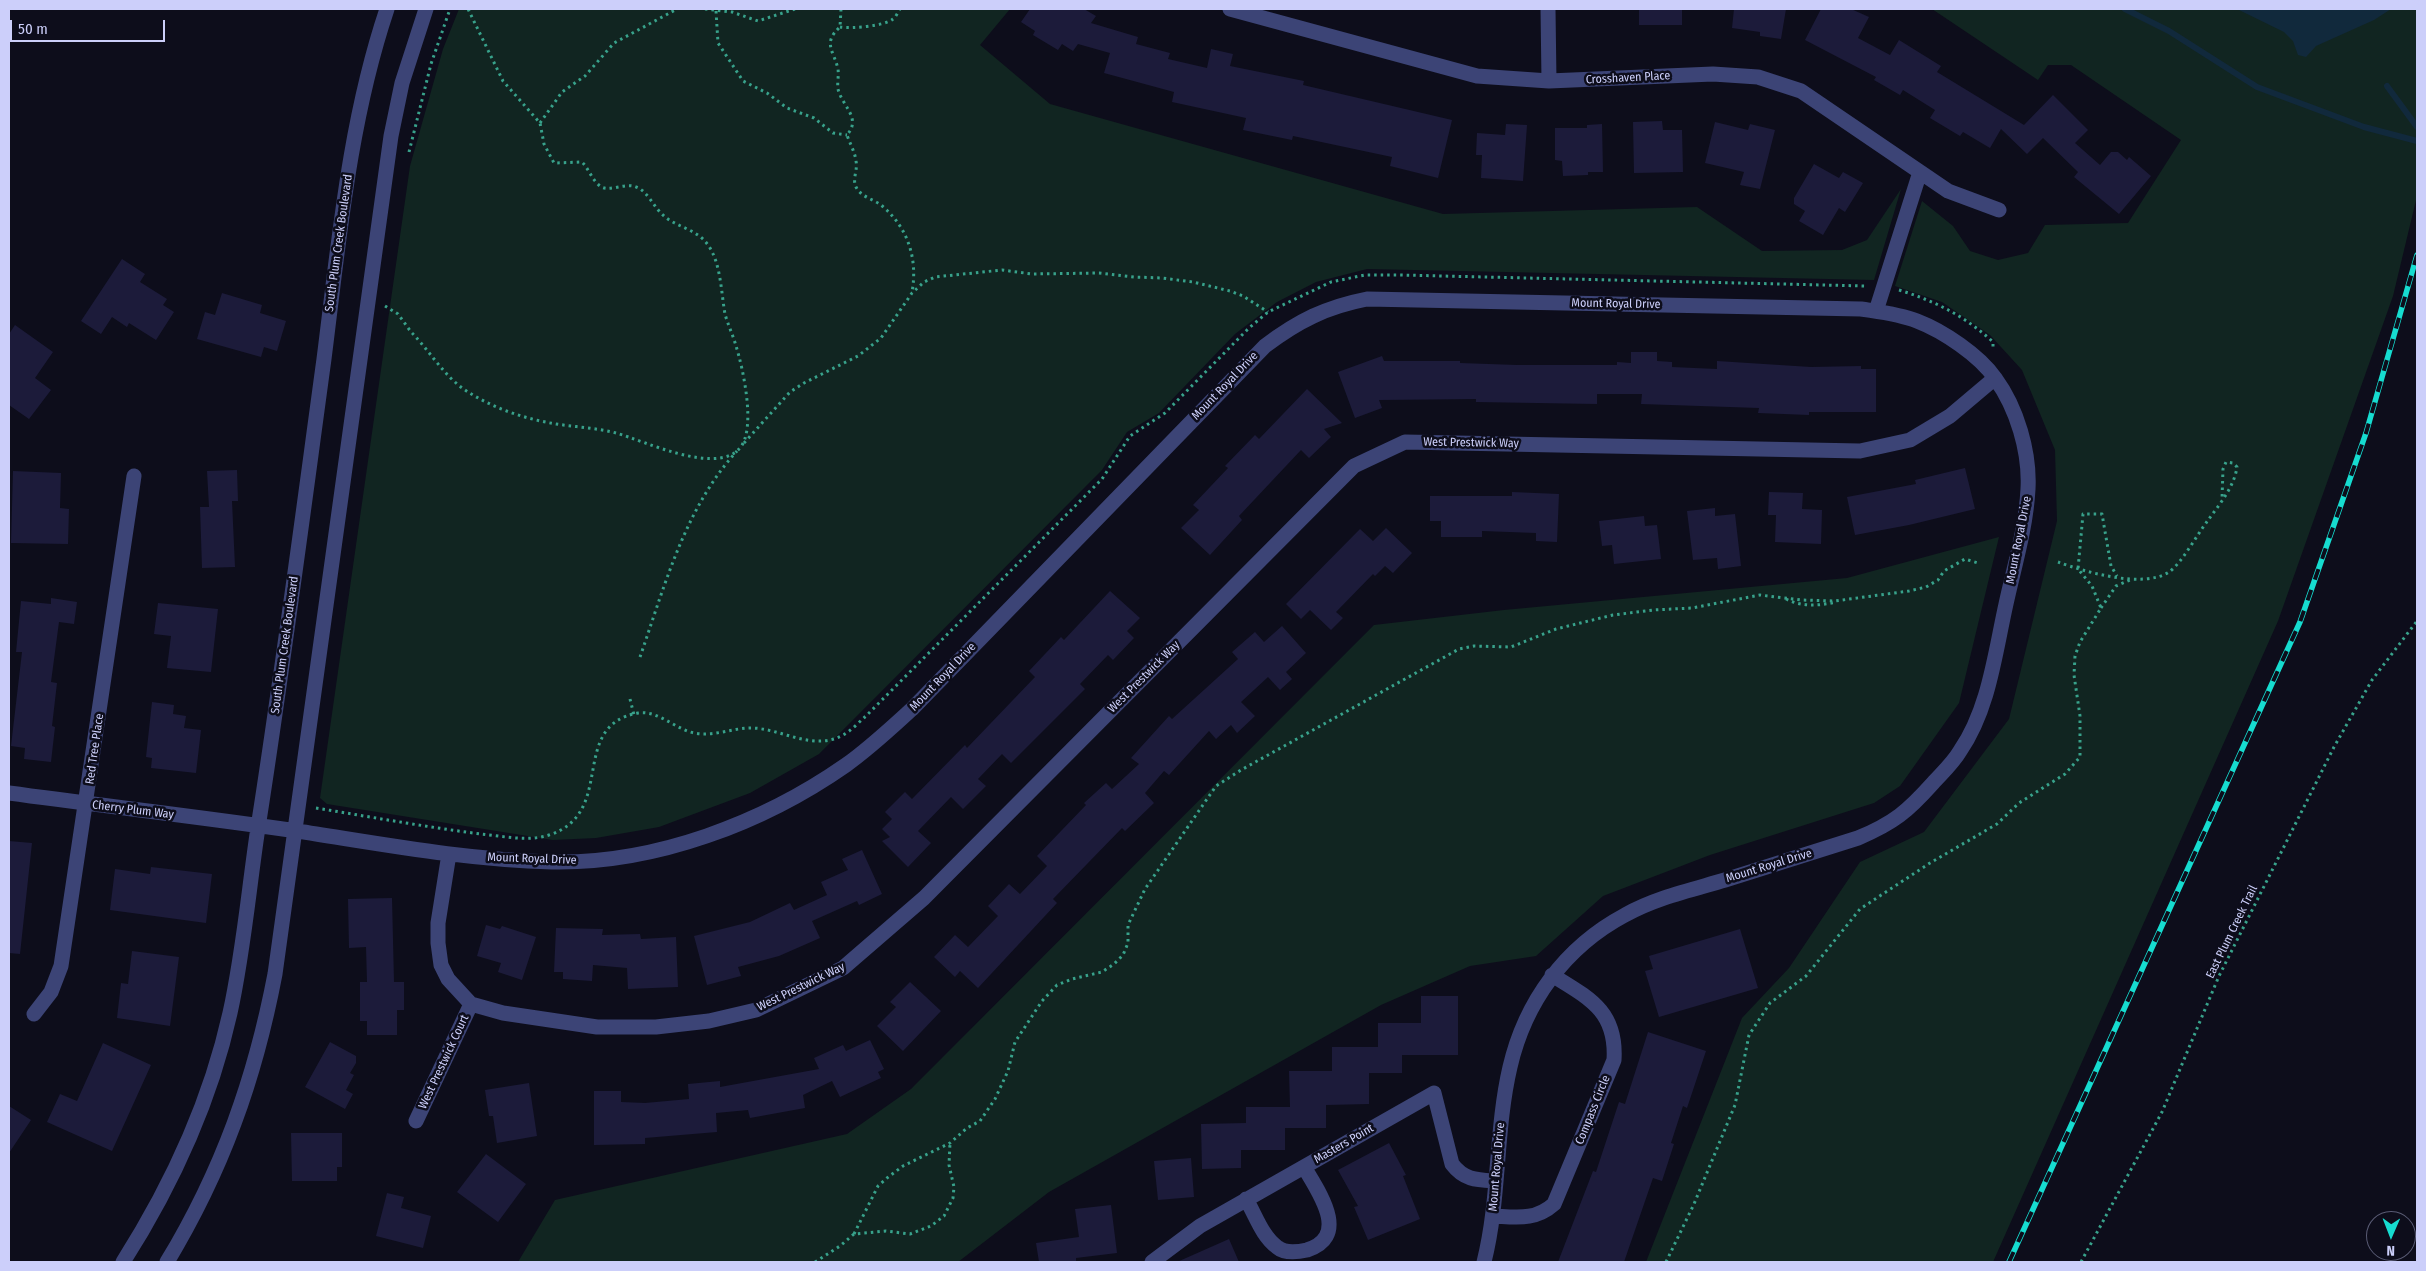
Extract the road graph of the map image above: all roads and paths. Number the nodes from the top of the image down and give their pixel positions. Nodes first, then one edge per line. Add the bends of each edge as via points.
1 (387, 9) edge
2 (426, 9) edge
3 (450, 9) edge
4 (468, 9) edge
5 (677, 9) edge
6 (705, 9) edge
7 (795, 9) edge
8 (841, 9) edge
9 (900, 9) edge
10 (1230, 9) edge
11 (1548, 9) edge
12 (716, 12) junction
13 (840, 27) junction
14 (1549, 81) junction
15 (540, 123) junction
16 (847, 135) junction
17 (408, 153) dead end
18 (1920, 172) junction
19 (1999, 210) dead end
20 (912, 293) junction
21 (386, 296) dead end
22 (1876, 311) junction
23 (1995, 378) junction
24 (739, 449) junction
25 (134, 476) dead end
26 (2222, 499) junction
27 (2058, 562) dead end
28 (1978, 563) dead end
29 (2078, 569) junction
30 (2117, 576) junction
31 (2130, 580) junction
32 (2101, 608) junction
33 (2417, 621) edge
34 (640, 657) dead end
35 (630, 699) dead end
36 (634, 715) junction
37 (9, 793) edge
38 (87, 804) junction
39 (312, 808) dead end
40 (258, 826) junction
41 (294, 831) junction
42 (449, 854) junction
43 (1552, 975) junction
44 (471, 1004) junction
45 (34, 1014) dead end
46 (416, 1121) dead end
47 (950, 1143) junction
48 (1304, 1167) junction
49 (1496, 1181) junction
50 (1246, 1199) junction
51 (1493, 1216) junction
52 (854, 1234) junction
53 (123, 1262) edge
54 (167, 1262) edge
55 (815, 1262) edge
56 (1152, 1262) edge
57 (1484, 1262) edge
58 (1666, 1262) edge
59 (2081, 1262) edge

1 - 40 street, South Plum Creek Boulevard via 366,76 354,139 292,601
2 - 41 street via 402,83 390,145
3 - 17 path via 431,64
4 - 15 path via 503,81
5 - 15 path via 614,43 590,71 562,92
6 - 12 path
7 - 12 path via 758,22 732,12
8 - 13 path
9 - 13 path via 887,22 848,29
10 - 14 street, Crosshaven Place via 1476,76
11 - 14 street
12 - 16 path via 718,43 742,82 768,93 787,108 814,118 833,133
13 - 16 path via 830,40 838,70 838,90 853,123
14 - 18 street, Crosshaven Place via 1713,74 1758,77 1802,91
15 - 24 path via 544,144 554,163 582,162 605,189 631,185 639,188 656,210 671,222 695,232 708,245 714,257 726,317 740,358 746,394 747,427
16 - 20 path via 857,163 855,186 860,193 880,204 905,233 913,257
18 - 19 street, Crosshaven Place via 1948,191
18 - 22 street
20 - 24 path via 881,338 858,356 790,392
20 - 36 path via 924,282 949,274 1002,270 1032,274 1099,273 1162,278 1213,287 1243,296 1268,312 1165,413 1130,436 1102,479 866,716 843,735 821,741 807,740 749,728 696,734 656,716
21 - 24 path via 385,306 406,323 452,378 464,389 501,409 528,418 616,433 687,457 718,458
22 - 23 street, Mount Royal Drive via 1916,320 1936,329 1966,350
22 - 42 street, Mount Royal Drive via 1399,299 1367,299 1338,305 1290,327 1264,346 912,709 878,740 830,775 745,821 672,846 631,855 554,862
23 - 43 street, Mount Royal Drive via 2011,406 2020,431 2029,488 1990,676 1973,730 1960,752 1902,816 1884,828 1658,901 1625,915 1595,934
23 - 44 street, West Prestwick Way via 1950,416 1910,440 1860,451 1405,442 1354,466 924,898 843,968 756,1010 656,1027 597,1027 504,1013
24 - 34 path via 713,479 702,498 660,596
25 - 38 street, Red Tree Place
26 - 26 path via 2236,475 2237,467 2233,463 2226,462 2223,469
26 - 31 path via 2169,572
27 - 29 path
28 - 47 path via 1965,559 1926,587 1844,600 1760,595 1692,608 1613,615 1556,629 1512,647 1458,648 1241,770 1216,786 1145,889 1128,924 1128,943 1123,955 1102,972 1056,985 1042,1000 1015,1042 1008,1070 995,1099 980,1121
29 - 30 path
29 - 30 path via 2083,514 2102,514 2112,566
29 - 32 path via 2092,586
30 - 31 path
31 - 32 path via 2116,586
32 - 58 path via 2075,656 2080,757 2065,774 2030,795 1997,824 1860,909 1806,976 1770,1003 1749,1035 1735,1105
33 - 59 path, East Plum Creek Trail via 2372,680 2334,747 2219,976 2162,1112
35 - 36 path
36 - 39 path via 613,724 603,734 597,746 586,802 574,820 550,835 510,837
37 - 38 street, Cherry Plum Way
38 - 40 street, Cherry Plum Way
38 - 45 street, Red Tree Place via 61,966 51,992
40 - 41 street, Mount Royal Drive
40 - 53 street, South Plum Creek Boulevard via 230,1013 209,1088 184,1152 150,1219
41 - 42 street, Mount Royal Drive
41 - 54 street via 275,974 252,1074 217,1167
42 - 44 street via 438,943 448,979
43 - 49 street, Mount Royal Drive via 1530,1011 1510,1066
43 - 51 street, Compass Circle via 1602,1010 1615,1042 1614,1060 1554,1204 1544,1214 1529,1218
44 - 46 street, West Prestwick Court
47 - 52 path via 903,1166 878,1186
47 - 52 path via 949,1165 954,1187 953,1198 944,1216 931,1226 910,1234 886,1231
48 - 49 street, Masters Point via 1434,1093 1452,1164 1459,1174 1468,1179
48 - 50 street, Masters Point
48 - 50 street via 1324,1199 1329,1216 1327,1234 1314,1247 1297,1253 1279,1249 1265,1236
49 - 51 street, Mount Royal Drive
50 - 56 street, Masters Point via 1200,1226
51 - 57 street, Mount Royal Drive
52 - 55 path

